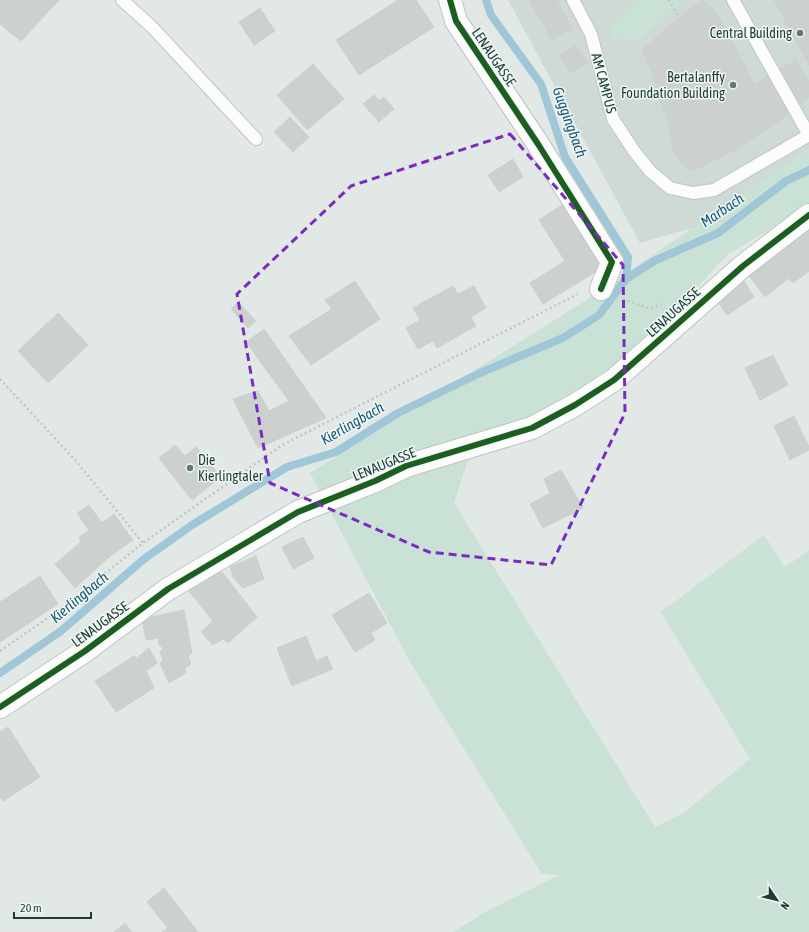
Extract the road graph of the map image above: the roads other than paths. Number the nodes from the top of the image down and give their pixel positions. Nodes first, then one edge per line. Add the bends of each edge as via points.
1 (122, 0) edge
2 (450, 0) edge
3 (573, 0) edge
4 (733, 0) edge
5 (809, 135) edge
6 (256, 139) dead end
7 (809, 215) edge
8 (601, 289) road end
9 (0, 707) edge

1 - 6 lane via 152,27
2 - 8 street, LENAUGASSE via 456,21 612,262
3 - 5 lane, AM CAMPUS via 591,34 613,119 650,171 670,188 693,193 714,190
4 - 5 lane
7 - 9 street, LENAUGASSE via 743,266 614,380 575,405 532,428 406,466 298,512 168,589 85,651

